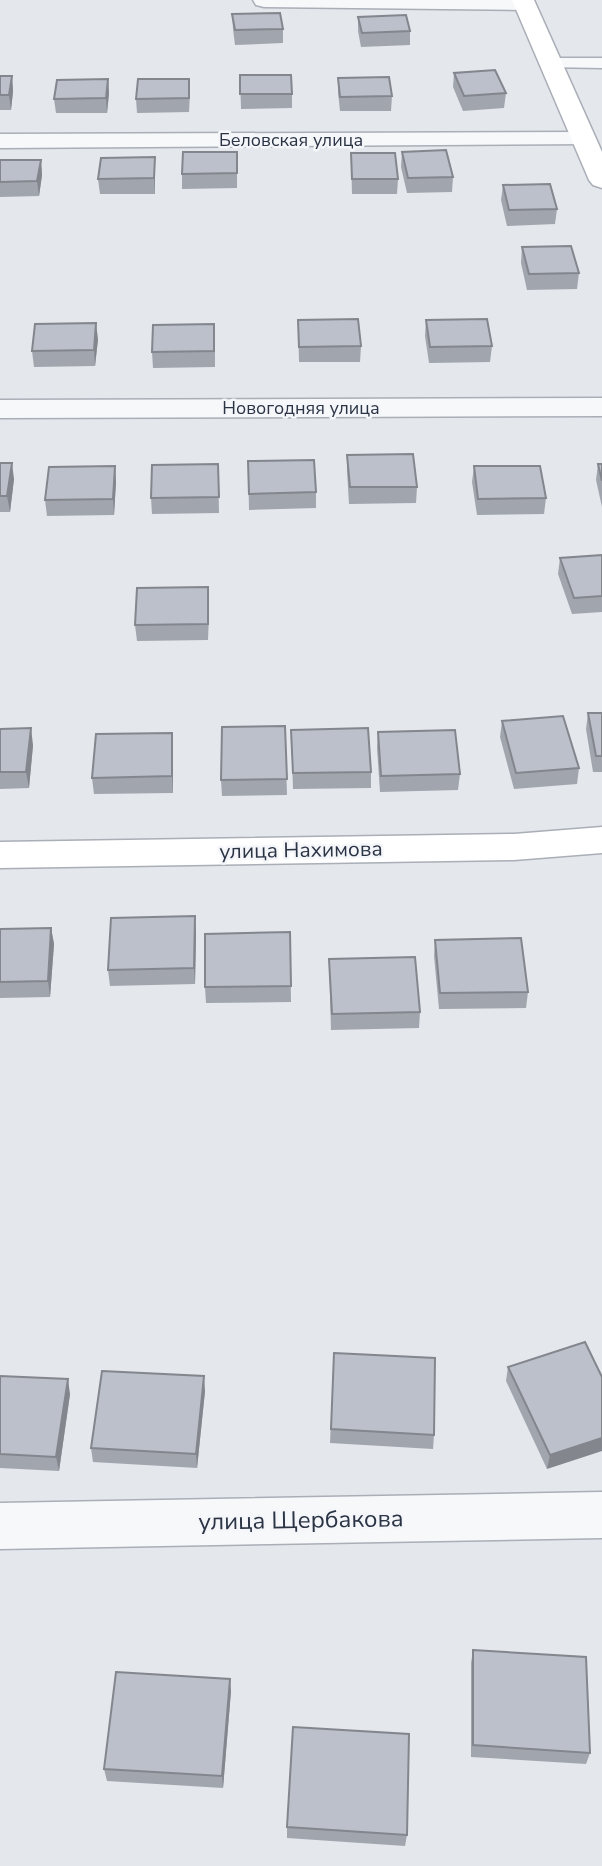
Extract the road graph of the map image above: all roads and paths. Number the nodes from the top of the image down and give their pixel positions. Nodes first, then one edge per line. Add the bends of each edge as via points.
1 (264, 0) edge
2 (524, 2) edge
3 (550, 63) junction
4 (602, 63) edge
5 (582, 139) junction
6 (0, 141) edge
7 (602, 180) edge
8 (602, 407) edge
9 (0, 409) edge
10 (602, 840) edge
11 (0, 855) edge
12 (602, 1515) edge
13 (0, 1526) edge

1 - 2 street
2 - 3 street
3 - 4 lane
3 - 5 street
5 - 6 street, Беловская улица
5 - 7 street
8 - 9 street, Новогодняя улица
10 - 11 street, улица Нахимова via 500,847
12 - 13 street, улица Щербакова

